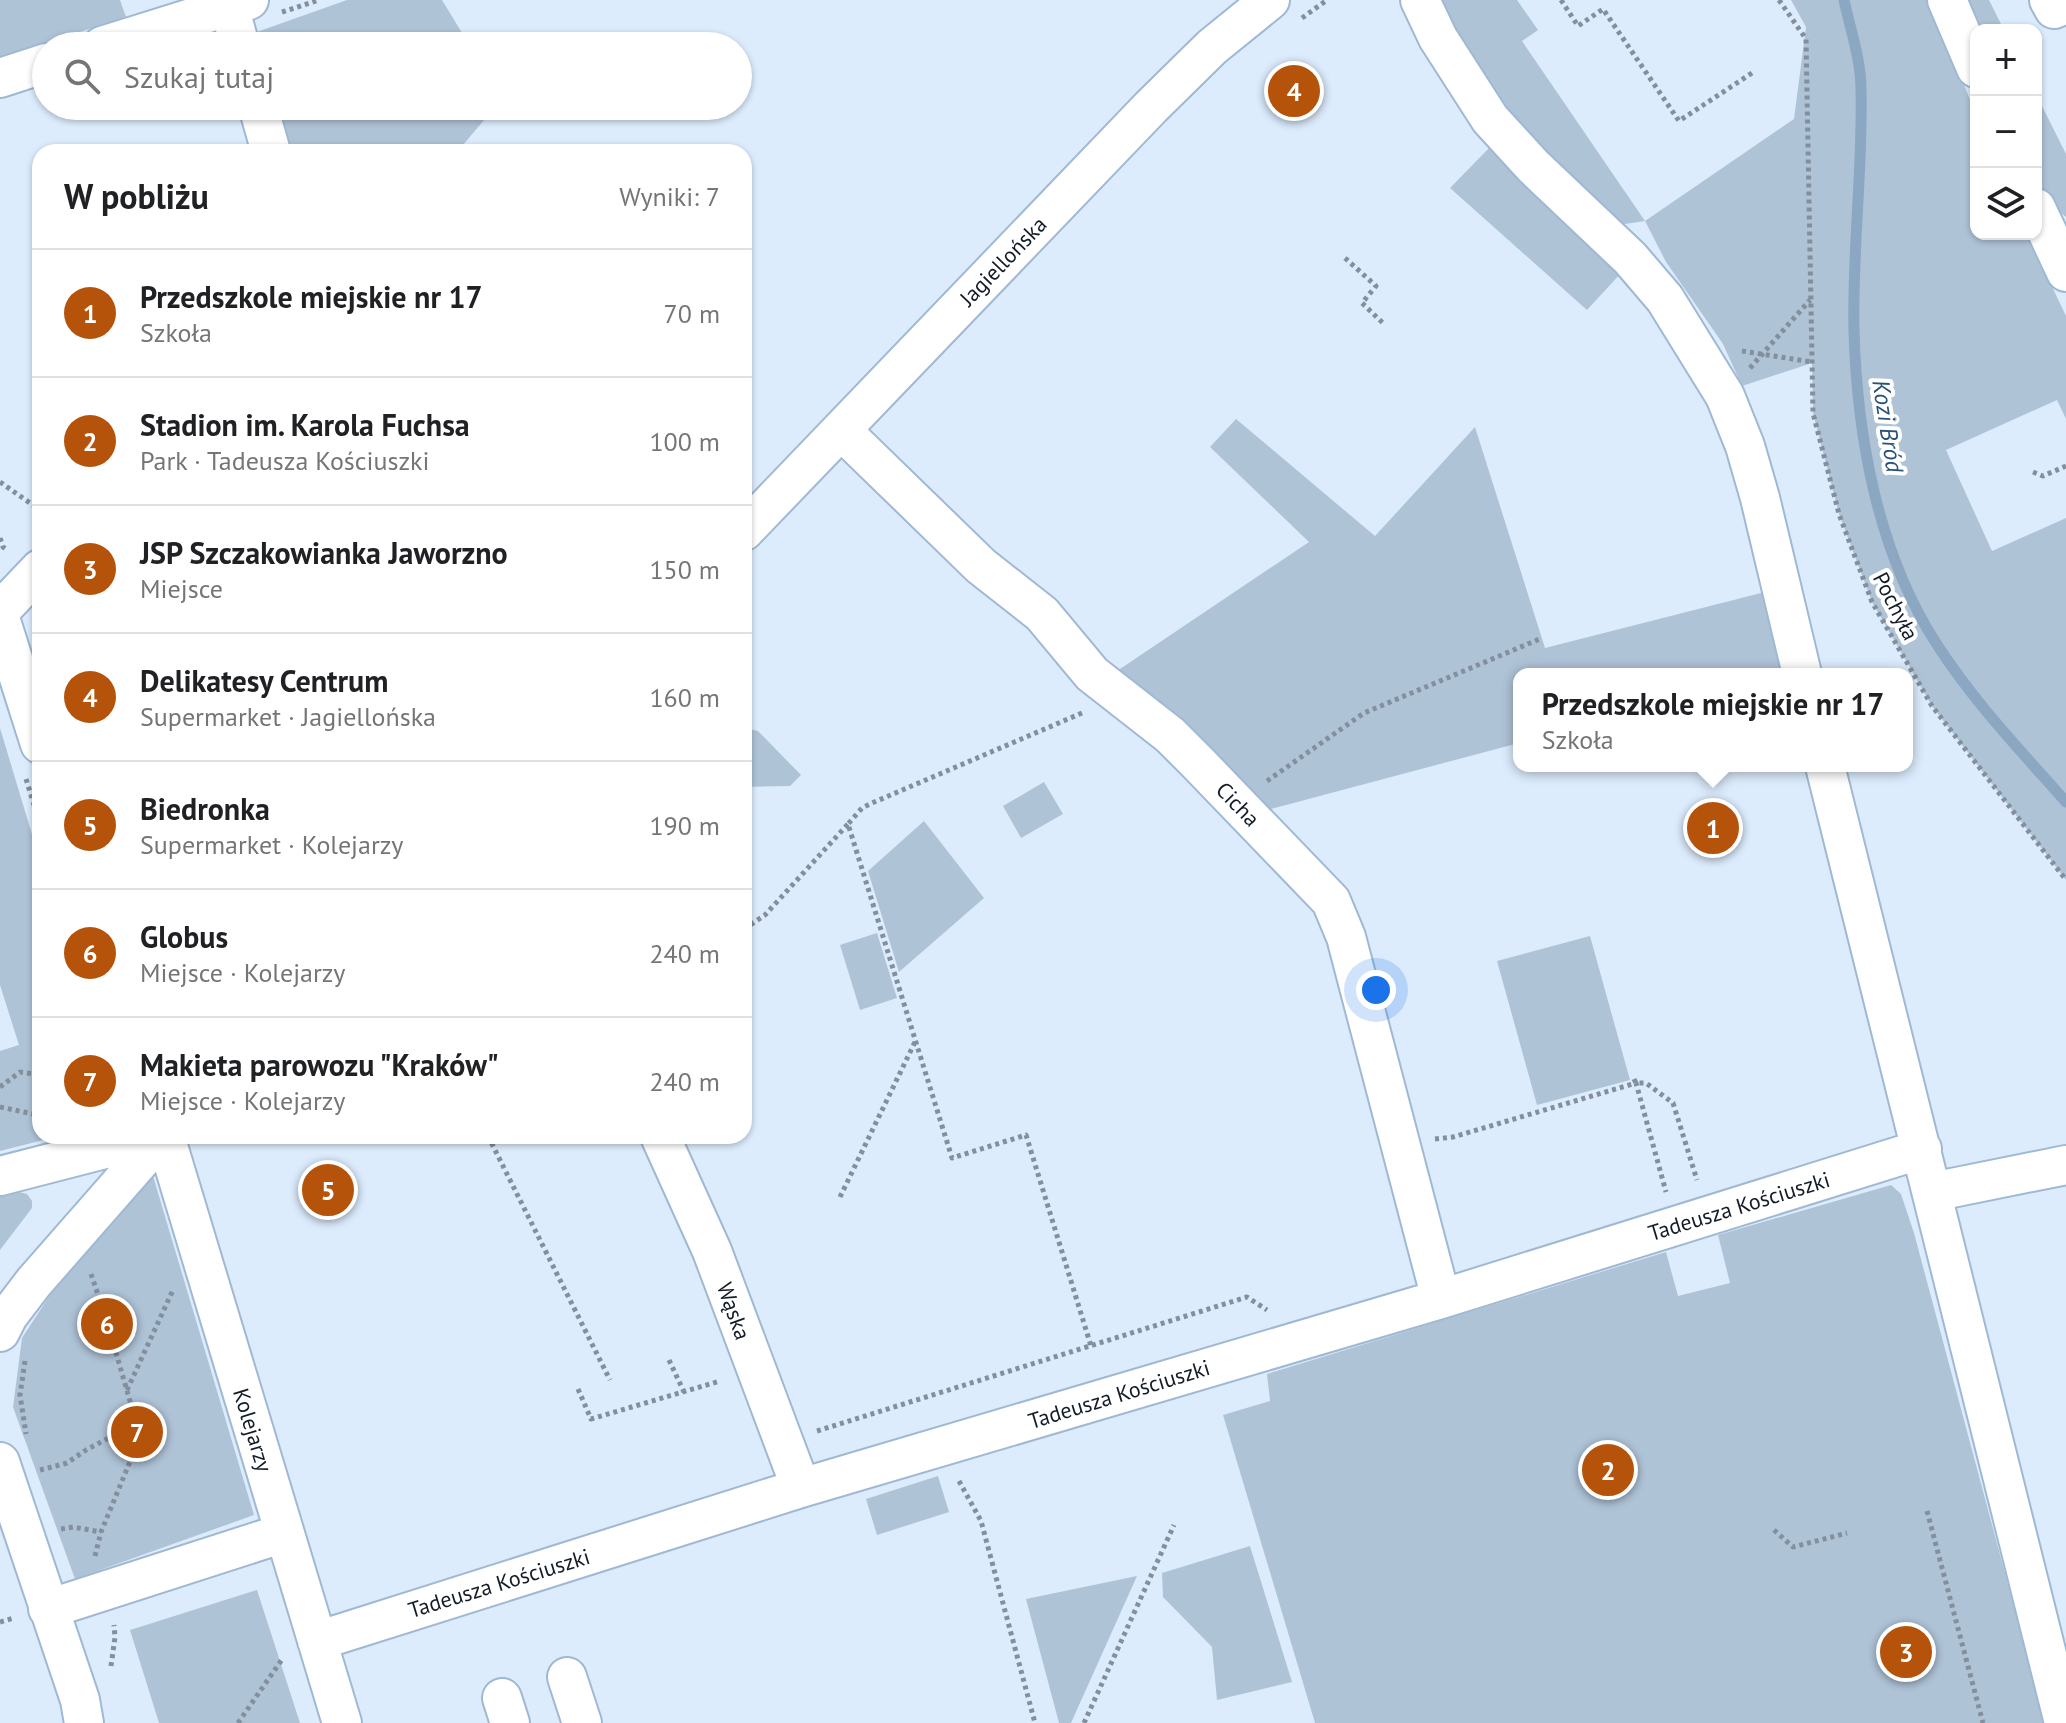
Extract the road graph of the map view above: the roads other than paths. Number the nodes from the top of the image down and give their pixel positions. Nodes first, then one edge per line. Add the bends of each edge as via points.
1 (1420, 0) edge
2 (1947, 0) edge
3 (2049, 0) edge
4 (239, 3) edge
5 (2066, 4) edge
6 (1245, 7) edge
7 (143, 16) edge
8 (121, 32) edge
9 (240, 32) edge
10 (1970, 54) edge
11 (32, 68) edge
12 (0, 78) edge
13 (262, 120) edge
14 (269, 144) edge
15 (2042, 221) edge
16 (2066, 272) edge
17 (841, 430) junction
18 (752, 523) edge
19 (32, 577) edge
20 (0, 611) edge
21 (0, 618) edge
22 (1801, 668) edge
23 (32, 719) edge
24 (1827, 772) edge
25 (124, 1144) edge
26 (156, 1144) edge
27 (165, 1144) edge
28 (664, 1144) edge
29 (1922, 1149) junction
30 (2066, 1165) edge
31 (0, 1176) edge
32 (1932, 1192) junction
33 (1441, 1299) junction
34 (14, 1343) edge
35 (21, 1456) edge
36 (801, 1488) junction
37 (284, 1533) junction
38 (48, 1609) junction
39 (304, 1644) junction
40 (567, 1677) dead end
41 (84, 1723) edge
42 (342, 1723) edge
43 (582, 1723) edge
44 (2064, 1723) edge

1 - 22 street via 1490,119 1665,299 1725,396 1749,459
2 - 10 street
3 - 5 street via 2054,9
4 - 7 street
4 - 9 street
6 - 17 street, Jagiellońska
7 - 8 street
11 - 12 street
13 - 14 street
15 - 16 street
17 - 18 street, Jagiellońska
17 - 33 street, Cicha via 981,566 1042,614 1092,674 1170,735 1331,901
19 - 20 street
21 - 23 street
24 - 29 street
25 - 31 street
26 - 34 street via 8,1316
27 - 37 street, Kolejarzy
28 - 36 street, Wąska via 712,1251
29 - 32 street
29 - 33 street, Tadeusza Kościuszki
30 - 32 street
32 - 44 street
33 - 36 street, Tadeusza Kościuszki
35 - 38 street
36 - 39 street, Tadeusza Kościuszki
37 - 38 street
37 - 39 street, Kolejarzy
38 - 41 street
39 - 42 street, Kolejarzy
40 - 43 street

